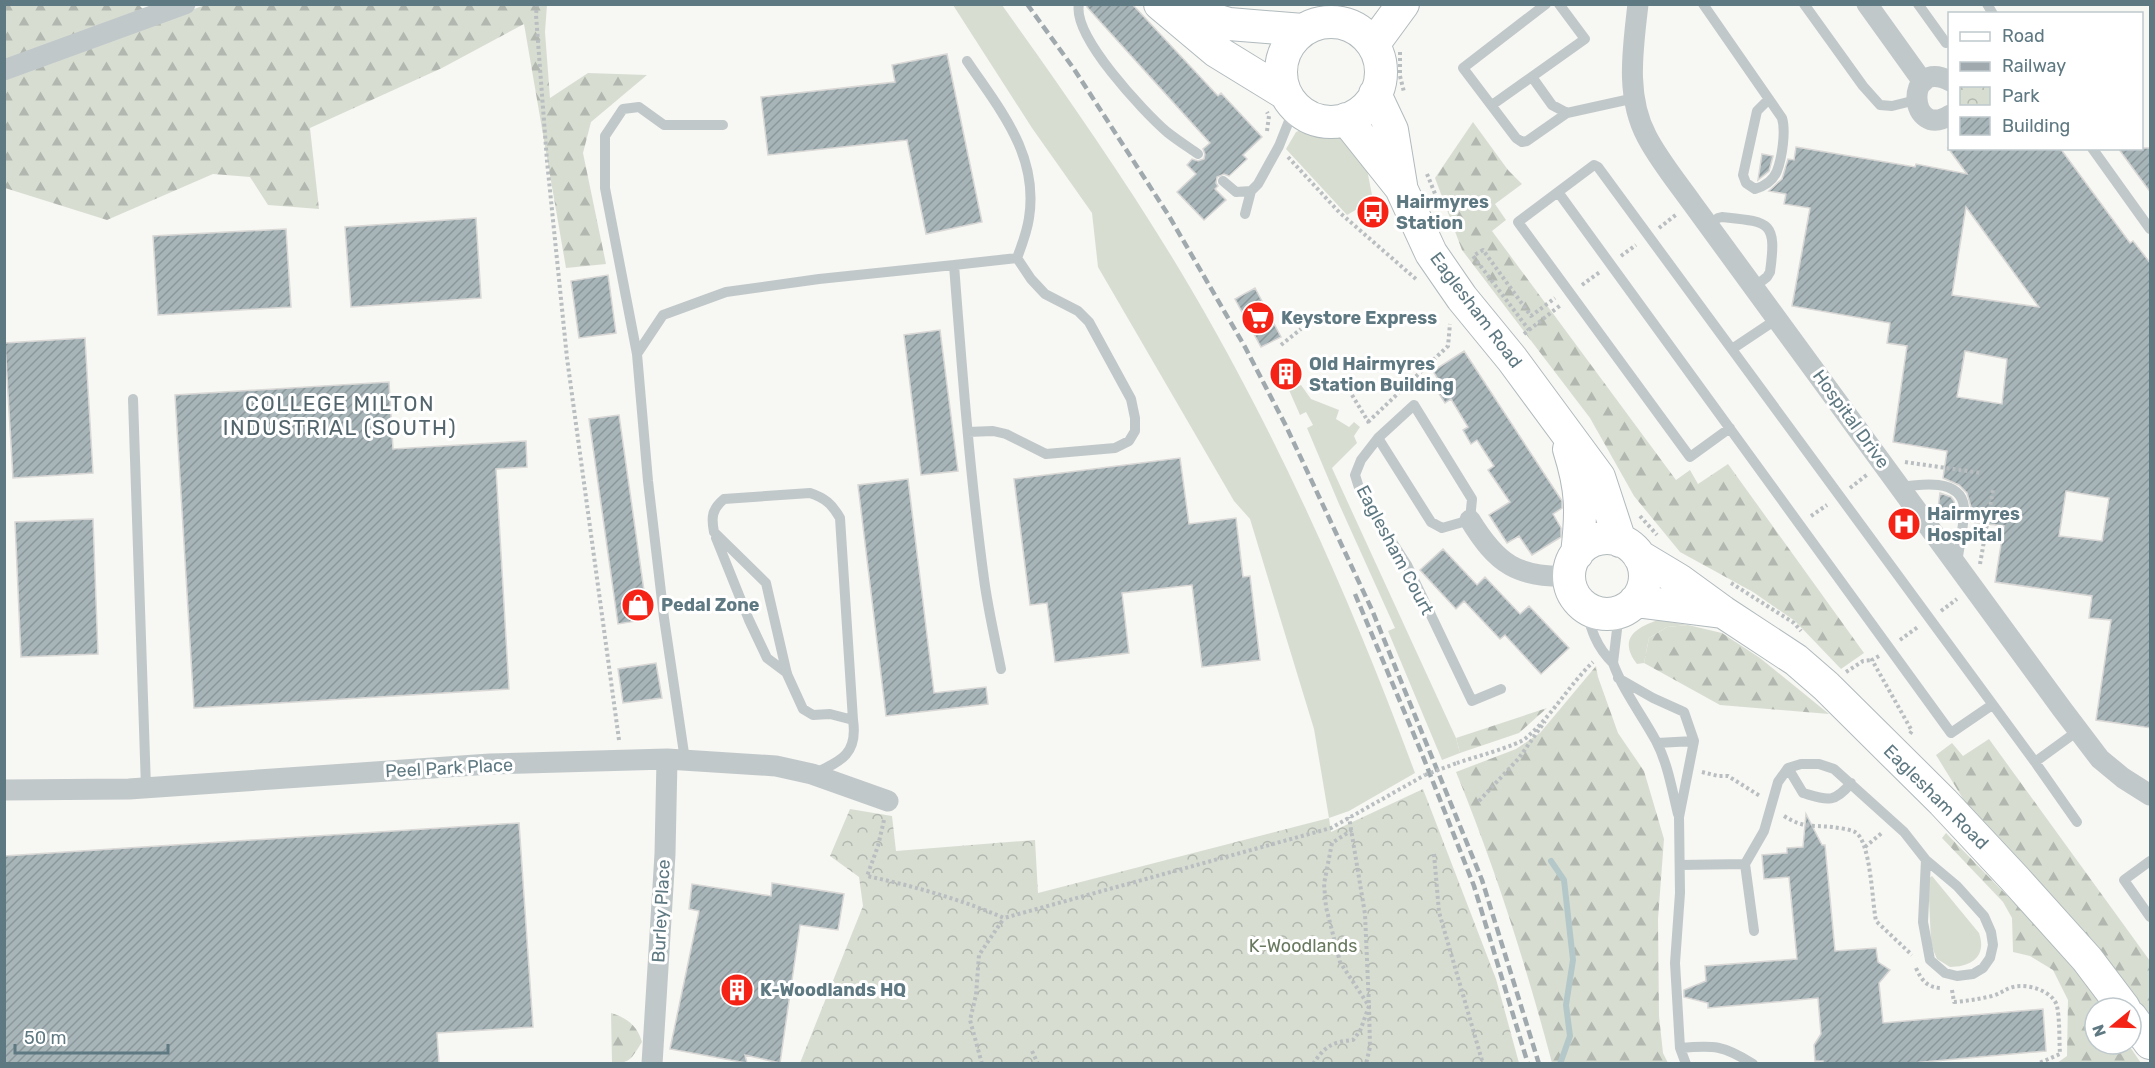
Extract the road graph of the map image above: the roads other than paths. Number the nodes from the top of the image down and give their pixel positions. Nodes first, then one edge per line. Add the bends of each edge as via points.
1 (185, 4) edge
2 (1078, 4) edge
3 (1162, 4) edge
4 (1364, 4) edge
5 (1403, 4) edge
6 (1546, 4) edge
7 (1559, 4) edge
8 (1638, 4) edge
9 (1703, 4) edge
10 (1804, 4) edge
11 (1867, 4) edge
12 (1918, 4) edge
13 (1317, 26) junction
14 (1946, 44) dead end
15 (1373, 45) junction
16 (967, 61) dead end
17 (4, 70) edge
18 (1532, 77) junction
19 (1948, 80) edge
20 (1919, 91) junction
21 (1390, 95) junction
22 (1635, 98) junction
23 (1769, 99) junction
24 (1282, 103) junction
25 (1492, 105) junction
26 (1567, 113) junction
27 (1948, 116) edge
28 (1346, 119) junction
29 (723, 125) dead end
30 (2093, 150) edge
31 (1198, 154) dead end
32 (1223, 181) dead end
33 (1401, 188) junction
34 (1251, 191) junction
35 (1558, 192) junction
36 (1245, 214) dead end
37 (1708, 225) junction
38 (2151, 229) edge
39 (1017, 258) junction
40 (954, 265) junction
41 (1754, 287) junction
42 (1777, 319) junction
43 (1732, 349) junction
44 (637, 354) junction
45 (133, 399) dead end
46 (1562, 425) junction
47 (1730, 428) junction
48 (968, 432) junction
49 (1378, 438) junction
50 (1900, 487) junction
51 (1470, 520) junction
52 (714, 532) junction
53 (1641, 546) junction
54 (1956, 564) junction
55 (1573, 565) junction
56 (1585, 607) junction
57 (1627, 607) junction
58 (1723, 612) junction
59 (1613, 663) junction
60 (1001, 669) dead end
61 (787, 674) junction
62 (1618, 678) junction
63 (1501, 689) dead end
64 (1992, 705) junction
65 (853, 720) junction
66 (2079, 730) junction
67 (1694, 741) junction
68 (1657, 743) junction
69 (676, 759) junction
70 (2035, 762) junction
71 (1788, 768) junction
72 (812, 774) junction
73 (1851, 783) junction
74 (146, 788) junction
75 (4, 790) edge
76 (2151, 795) edge
77 (888, 801) road end
78 (1679, 817) junction
79 (2077, 822) dead end
80 (1926, 860) junction
81 (2151, 861) edge
82 (1745, 864) junction
83 (1680, 865) junction
84 (2151, 917) edge
85 (1754, 931) dead end
86 (2115, 996) edge
87 (1680, 1048) junction
88 (652, 1064) edge
89 (1686, 1064) edge
90 (1753, 1064) edge

1 - 17 street
2 - 31 lane via 1084,32 1121,83 1168,132
3 - 13 main road via 1229,24
3 - 24 main road
4 - 13 main road
5 - 15 main road
6 - 25 lane via 1463,68
7 - 18 lane via 1586,39
8 - 22 street, Hospital Drive via 1631,64
9 - 23 lane
10 - 20 lane via 1880,105 1892,106
11 - 20 street
12 - 14 lane
13 - 15 main road via 1346,24
13 - 24 main road via 1292,41 1285,53
15 - 21 main road via 1381,69 1380,82
16 - 39 lane via 1013,129 1029,172 1029,219
18 - 25 lane
18 - 26 lane via 1552,105
19 - 20 street via 1937,77
20 - 27 street via 1917,107 1926,117 1940,120
21 - 28 main road
21 - 33 main road, Eaglesham Road
22 - 26 lane
22 - 37 street, Hospital Drive via 1647,137
23 - 23 lane via 1785,128 1777,171 1766,186 1755,189 1743,175 1757,111
24 - 28 main road via 1318,120
24 - 34 lane via 1279,146
25 - 26 lane via 1522,142
28 - 33 main road, Eaglesham Road
29 - 44 lane via 664,125 639,107 623,109 605,136 605,189
30 - 38 lane
32 - 34 lane via 1236,192
33 - 46 main road, Eaglesham Road via 1431,253
34 - 36 lane
35 - 43 lane via 1594,165 1598,167
35 - 47 lane
35 - 47 lane via 1518,222 1570,294 1690,457
37 - 41 street, Hospital Drive
37 - 41 lane via 1722,217 1767,225 1772,235 1770,272
39 - 40 lane
39 - 48 lane via 1045,294 1078,311 1089,322 1131,399 1135,431 1129,441 1115,448 1046,454 1005,434
40 - 44 lane via 726,292 663,315
40 - 48 lane
41 - 42 street, Hospital Drive
42 - 43 lane
42 - 50 street, Hospital Drive
43 - 64 lane
44 - 69 lane
45 - 74 lane
46 - 53 main road, Eaglesham Road
46 - 55 main road, Eaglesham Road via 1578,479 1582,514
47 - 64 lane via 1951,733
48 - 60 lane via 984,581
49 - 51 lane via 1431,522 1442,528
49 - 51 lane, Eaglesham Court via 1414,405 1472,499
49 - 63 lane, Eaglesham Court via 1355,475 1361,494 1407,565 1472,701
50 - 54 street, Hospital Drive
50 - 54 lane via 1920,484 1957,492 1964,506
51 - 55 street via 1502,562 1527,574 1551,577
52 - 61 lane via 767,658
52 - 61 lane via 766,583
52 - 65 lane via 714,507 723,499 810,493 833,506 840,518
53 - 55 main road via 1596,540 1586,545
53 - 57 main road via 1643,590
53 - 58 main road, Eaglesham Road
54 - 66 street, Hospital Drive
55 - 56 main road via 1571,588
56 - 57 main road via 1608,614
56 - 59 lane via 1602,653
57 - 58 main road, Eaglesham Road
57 - 59 lane
58 - 86 main road, Eaglesham Road via 1796,660 1826,686 2015,879
59 - 62 lane
61 - 65 lane via 803,709 813,715 830,714
62 - 67 lane via 1684,712
62 - 68 lane
64 - 70 lane
65 - 72 lane via 852,746 838,763
66 - 70 lane
66 - 76 street, Hospital Drive via 2100,759
67 - 68 lane
67 - 78 lane
68 - 78 lane
69 - 72 street, Peel Park Place via 776,766
69 - 74 street, Peel Park Place via 490,764
69 - 88 street, Burley Place via 665,854
70 - 79 lane
71 - 73 lane via 1819,764 1834,769
71 - 73 lane via 1803,793 1819,798 1840,796
71 - 82 lane via 1778,782 1764,831
72 - 77 street, Peel Park Place
73 - 80 lane via 1904,832
74 - 75 street, Peel Park Place
78 - 83 lane
80 - 80 lane via 1957,886 1983,916 1991,932 1990,958 1973,974 1945,973 1930,960 1923,922
81 - 84 lane via 2124,880
82 - 83 lane
82 - 85 lane
83 - 87 lane via 1675,963
87 - 89 lane
87 - 90 lane via 1708,1045 1730,1050

